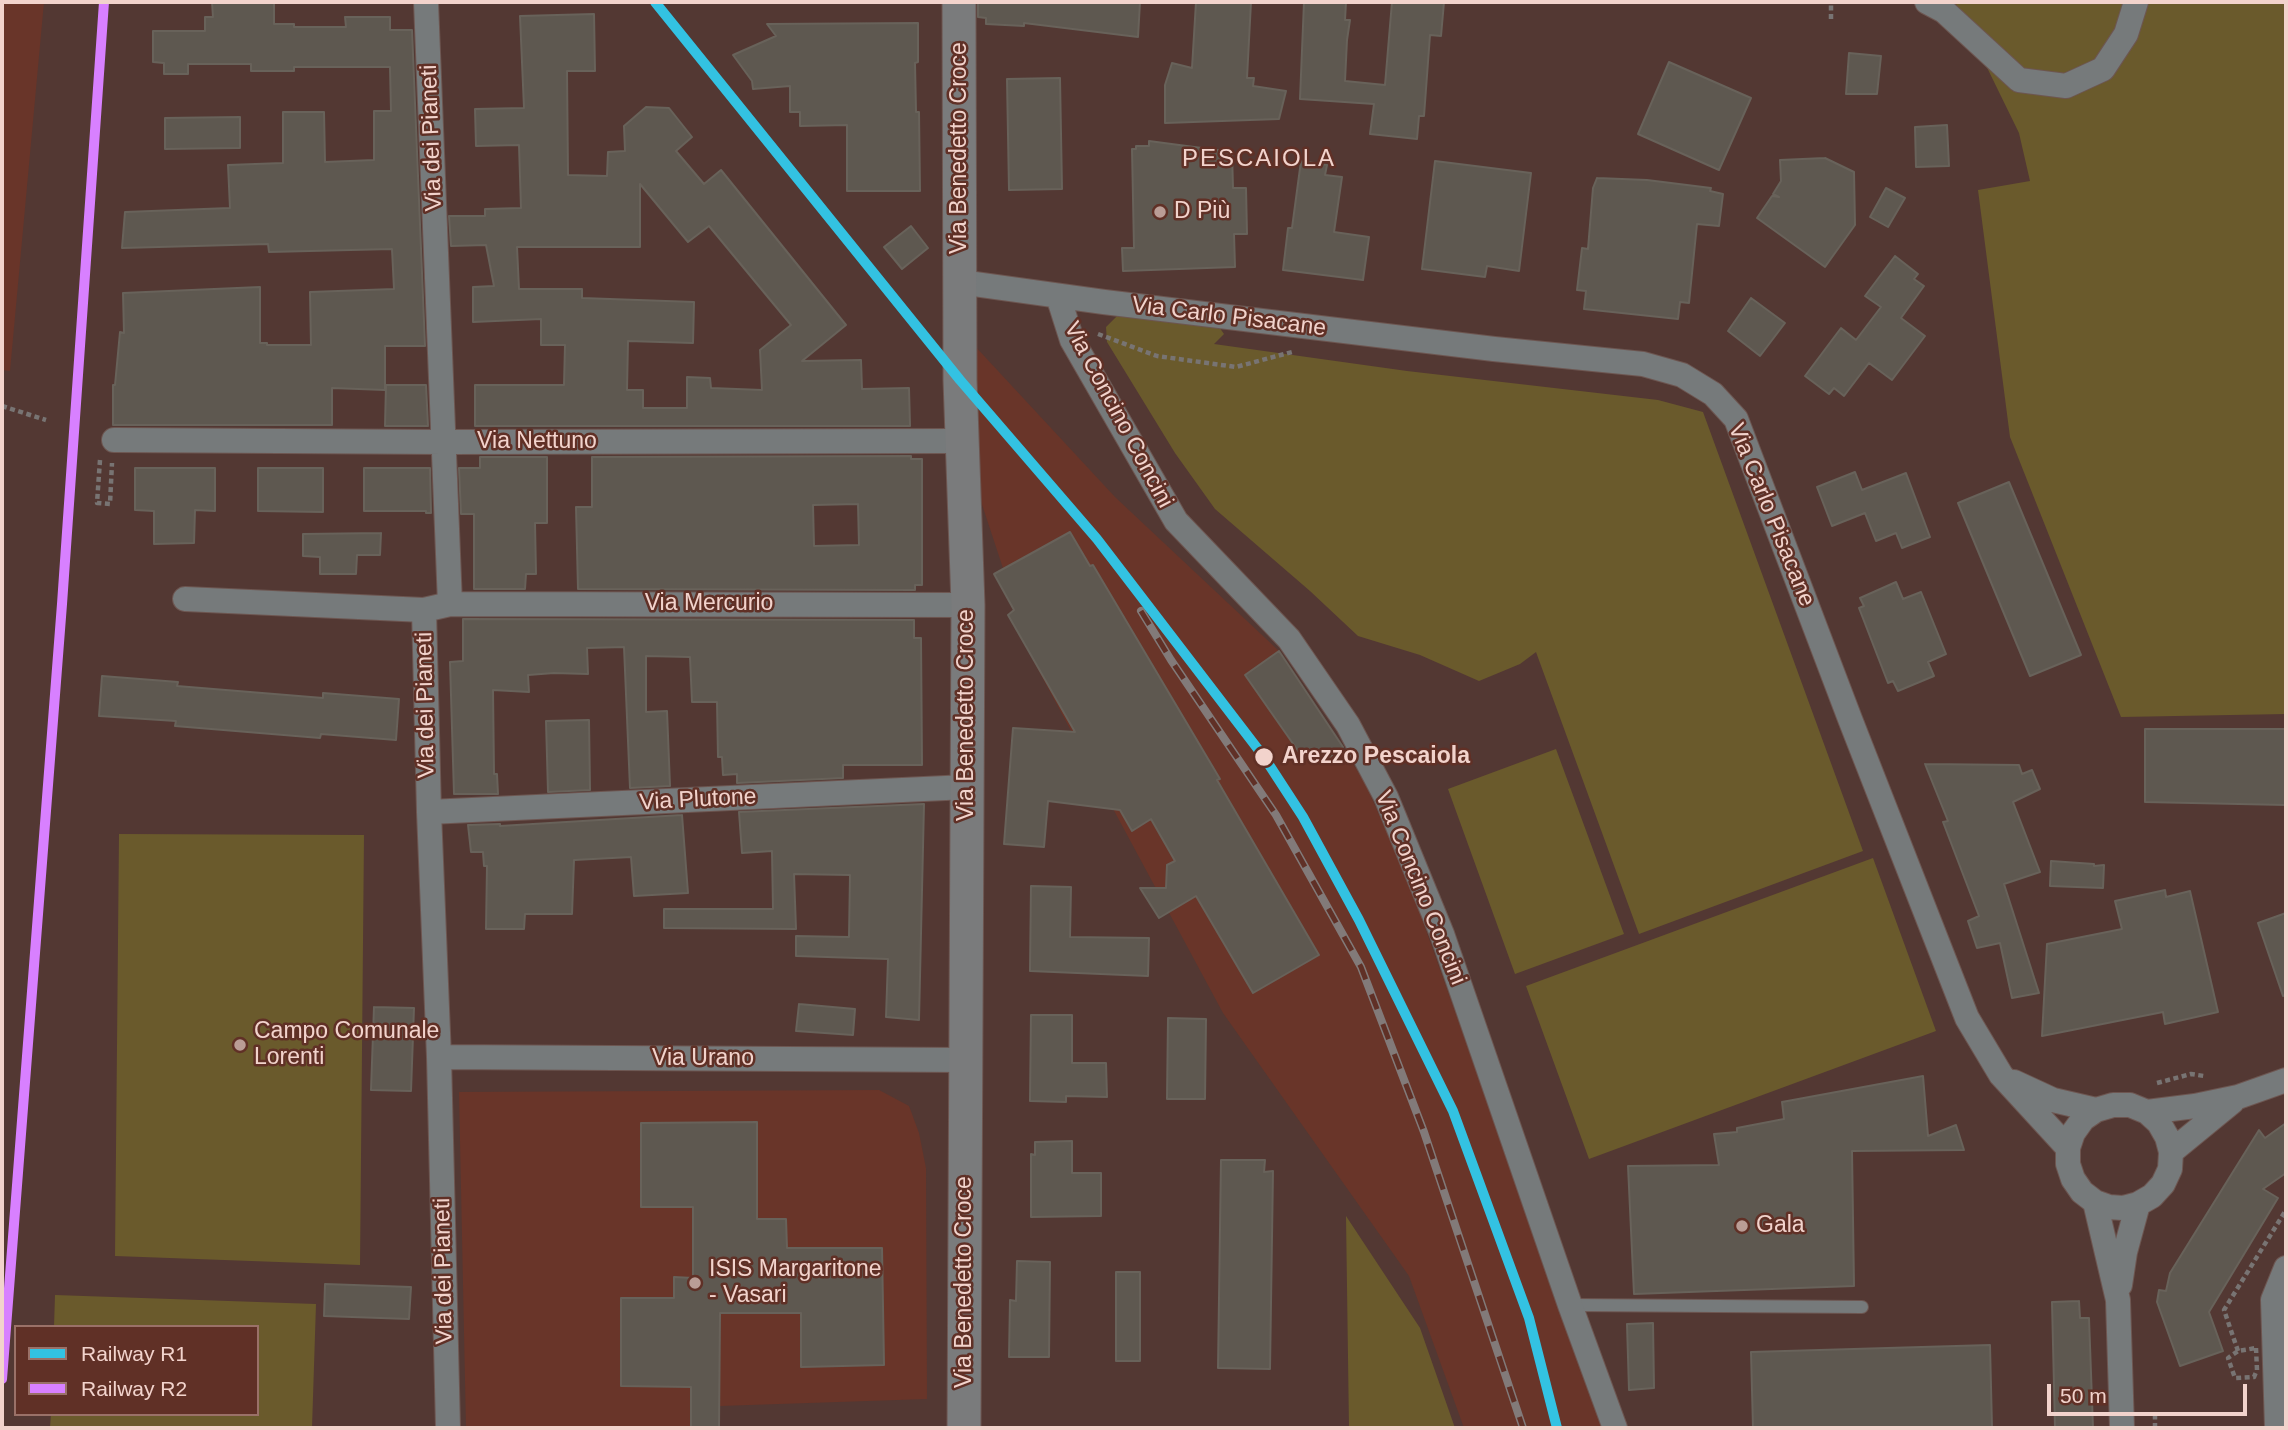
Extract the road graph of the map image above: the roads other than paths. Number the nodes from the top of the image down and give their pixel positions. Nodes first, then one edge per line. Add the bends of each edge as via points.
1 (426, 2) edge
2 (959, 2) edge
3 (1927, 2) edge
4 (2136, 2) edge
5 (960, 282) junction
6 (1058, 296) junction
7 (961, 441) junction
8 (444, 442) junction
9 (107, 446) road end
10 (185, 599) dead end
11 (450, 604) junction
12 (968, 605) junction
13 (424, 610) junction
14 (967, 787) junction
15 (429, 813) junction
16 (439, 1057) junction
17 (966, 1060) junction
18 (2001, 1075) junction
19 (2286, 1080) edge
20 (2238, 1097) junction
21 (2096, 1110) junction
22 (2147, 1112) junction
23 (2068, 1148) junction
24 (2171, 1152) junction
25 (2095, 1202) junction
26 (2138, 1204) junction
27 (2286, 1268) edge
28 (2118, 1300) junction
29 (1570, 1305) junction
30 (1862, 1307) dead end
31 (448, 1428) edge
32 (964, 1428) edge
33 (1615, 1428) edge
34 (2122, 1428) edge
35 (2277, 1428) edge

1 - 8 street, Via dei Pianeti
2 - 5 main road, Via Benedetto Croce
3 - 4 street via 1944,11 2019,80 2066,86 2103,69 2126,34
5 - 6 street, Via Carlo Pisacane
5 - 7 main road, Via Benedetto Croce
6 - 18 street, Via Carlo Pisacane via 1643,364 1682,375 1713,394 1736,419 1966,1018
6 - 29 street, Via Concino Concini via 1072,340 1176,521 1289,639 1348,725 1386,797 1442,934
7 - 8 street, Via Nettuno
7 - 12 main road, Via Benedetto Croce
8 - 9 street, Via Nettuno
8 - 11 street, Via dei Pianeti
10 - 13 street
11 - 12 street, Via Mercurio
11 - 13 street, Via dei Pianeti
12 - 14 main road, Via Benedetto Croce
13 - 15 street, Via dei Pianeti
14 - 15 street, Via Plutone
14 - 17 main road, Via Benedetto Croce
15 - 16 street, Via dei Pianeti
16 - 17 street, Via Urano
16 - 31 street, Via dei Pianeti
17 - 32 main road, Via Benedetto Croce
18 - 21 street via 2053,1100
18 - 23 street, Via Carlo Pisacane
19 - 20 street
20 - 22 street
20 - 24 street
21 - 22 street via 2130,1105
21 - 23 street via 2083,1119
22 - 24 street via 2163,1130
23 - 25 street via 2073,1179
24 - 26 street via 2163,1184
25 - 26 street via 2123,1208
25 - 28 street
26 - 28 street
27 - 35 street via 2273,1300
28 - 34 street
29 - 30 lane
29 - 33 street, Via Concino Concini

